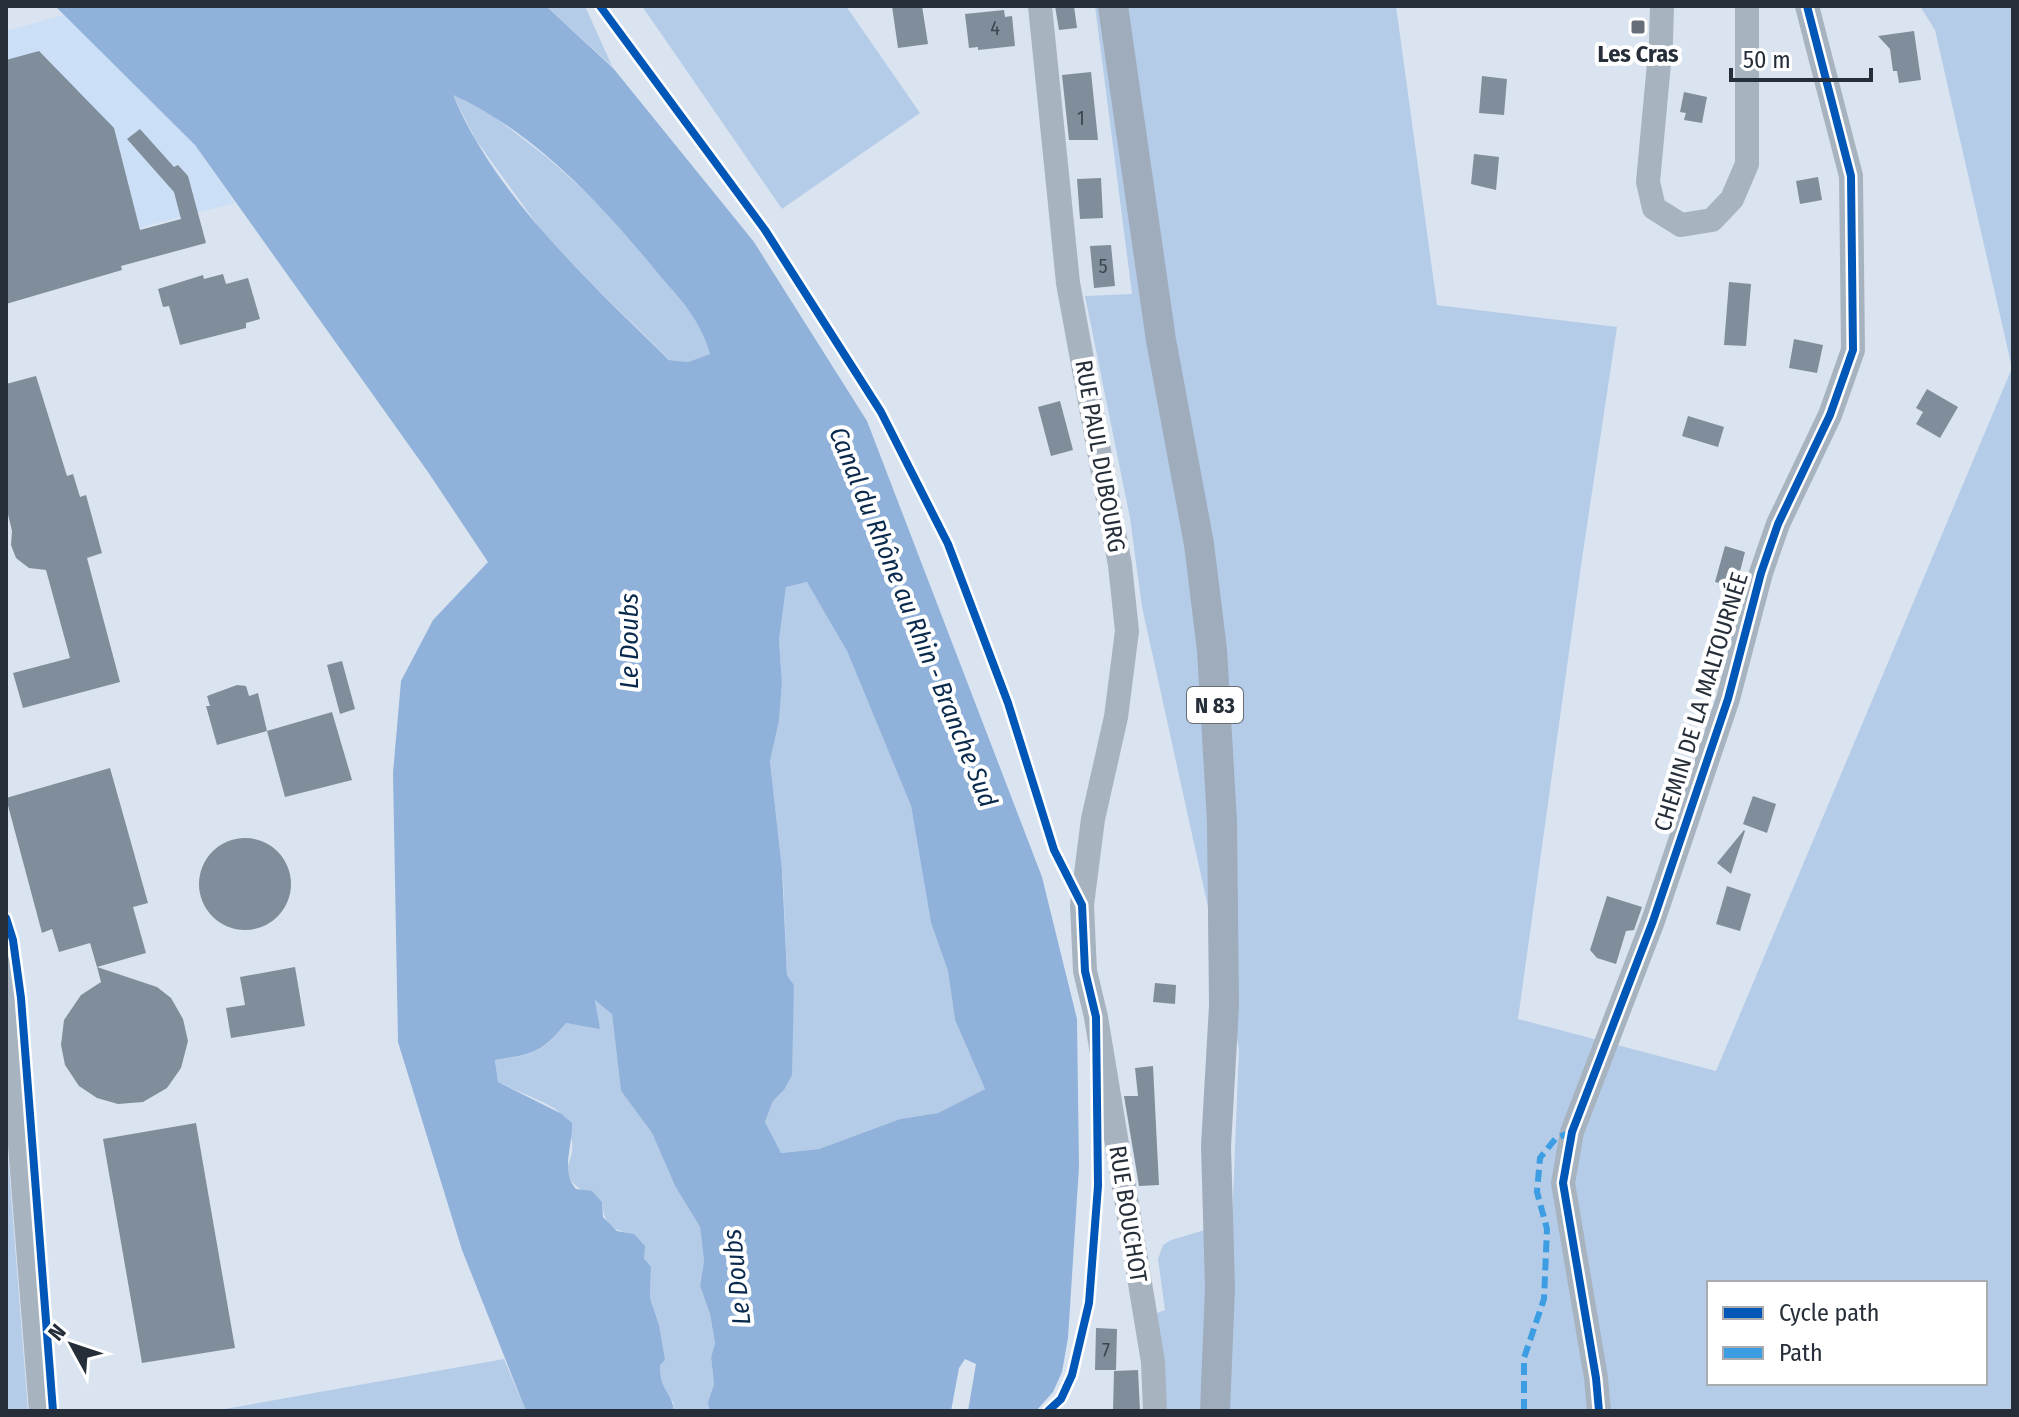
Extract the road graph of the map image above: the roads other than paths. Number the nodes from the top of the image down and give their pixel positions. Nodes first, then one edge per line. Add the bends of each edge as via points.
1 (1040, 6) edge
2 (1113, 6) edge
3 (1662, 6) edge
4 (1747, 6) edge
5 (1807, 6) edge
6 (6, 969) edge
7 (1096, 1017) joint
8 (41, 1411) edge
9 (1155, 1411) edge
10 (1215, 1411) edge
11 (1599, 1411) edge

1 - 7 street, RUE PAUL DUBOURG via 1068,283 1120,565 1127,631 1082,905 1085,971
2 - 10 main road, N 83 via 1211,635 1222,821 1224,1006 1216,1146 1220,1288
3 - 4 street via 1648,182 1654,208 1681,225 1712,220 1732,199 1747,164
5 - 11 street, CHEMIN DE LA MALTOURNÉE via 1851,176 1853,350 1830,415 1778,524 1728,699 1653,921 1572,1132 1563,1183
6 - 8 street
7 - 9 street, RUE BOUCHOT via 1153,1362

